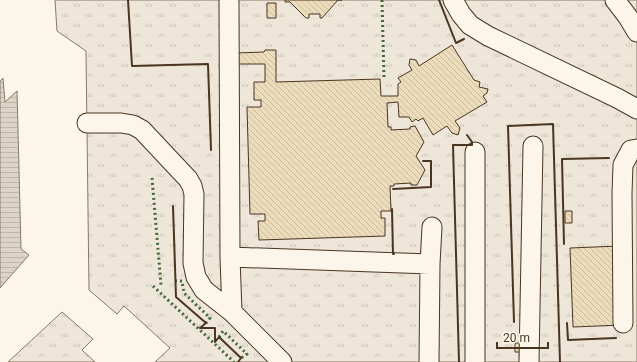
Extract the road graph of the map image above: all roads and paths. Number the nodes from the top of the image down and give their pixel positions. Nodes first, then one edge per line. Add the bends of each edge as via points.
1 (453, 0) edge
2 (615, 0) edge
3 (229, 2) dead end
4 (637, 32) edge
5 (637, 109) edge
6 (87, 123) dead end
7 (533, 146) dead end
8 (637, 149) edge
9 (475, 152) dead end
10 (432, 227) dead end
11 (230, 257) junction
12 (430, 264) junction
13 (232, 312) junction
14 (623, 322) dead end
15 (282, 362) edge
16 (429, 362) edge
17 (475, 362) edge
18 (529, 362) edge

1 - 5 lane via 470,25 488,36
2 - 4 lane
3 - 11 lane
6 - 13 lane via 134,125 142,130 188,178 194,194 193,263 196,277 204,290
7 - 18 lane
8 - 14 lane via 631,150 623,165
9 - 17 lane
10 - 12 lane
11 - 12 lane
11 - 13 lane
12 - 16 lane
13 - 15 lane

